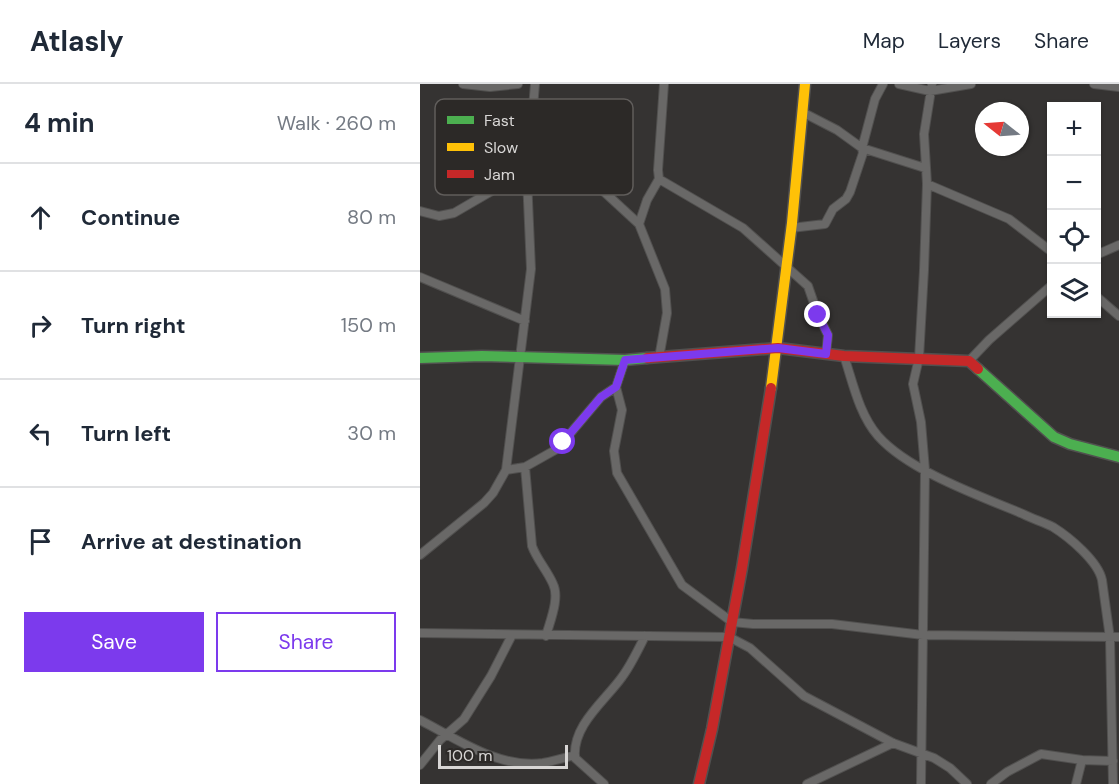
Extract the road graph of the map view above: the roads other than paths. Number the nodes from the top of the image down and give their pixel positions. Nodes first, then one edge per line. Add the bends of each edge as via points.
1 (463, 84) edge
2 (518, 84) edge
3 (535, 84) edge
4 (664, 84) edge
5 (805, 84) edge
6 (883, 84) edge
7 (899, 84) edge
8 (971, 84) edge
9 (1094, 84) edge
10 (931, 87) edge
11 (1119, 87) edge
12 (534, 99) edge
13 (802, 112) junction
14 (862, 148) junction
15 (925, 168) junction
16 (659, 179) junction
17 (927, 184) junction
18 (485, 195) edge
19 (528, 195) edge
20 (608, 195) edge
21 (420, 211) edge
22 (639, 224) junction
23 (791, 228) junction
24 (1119, 245) edge
25 (1047, 248) edge
26 (1101, 253) edge
27 (787, 266) junction
28 (420, 277) edge
29 (1047, 289) edge
30 (1101, 300) edge
31 (1119, 316) edge
32 (525, 321) junction
33 (778, 348) junction
34 (826, 354) junction
35 (844, 356) junction
36 (521, 357) junction
37 (420, 358) edge
38 (659, 358) junction
39 (919, 358) junction
40 (625, 360) junction
41 (969, 361) junction
42 (616, 387) junction
43 (1119, 457) edge
44 (525, 467) junction
45 (506, 470) junction
46 (925, 470) junction
47 (420, 555) edge
48 (732, 622) junction
49 (420, 633) edge
50 (512, 635) junction
51 (923, 635) junction
52 (546, 636) junction
53 (645, 636) junction
54 (729, 636) junction
55 (1119, 637) edge
56 (1110, 638) junction
57 (420, 720) edge
58 (447, 734) junction
59 (893, 743) junction
60 (922, 753) junction
61 (575, 755) junction
62 (1082, 760) junction
63 (1113, 761) junction
64 (420, 765) edge
65 (604, 784) edge
66 (699, 784) edge
67 (807, 784) edge
68 (921, 784) edge
69 (967, 784) edge
70 (991, 784) edge
71 (1076, 784) edge
72 (1113, 784) edge

1 - 2 street
3 - 12 street
4 - 16 street
5 - 13 street
6 - 14 street
7 - 10 street
8 - 10 street
9 - 11 street
10 - 15 street via 924,134
13 - 14 street
13 - 23 street
14 - 15 street
14 - 23 street via 850,192 825,224
15 - 17 street
16 - 22 street
16 - 27 street via 744,228
17 - 25 street via 1009,219
17 - 39 street
18 - 21 street via 454,213 439,216
19 - 32 street via 531,269
20 - 22 street
22 - 38 street via 666,294
23 - 27 street
24 - 26 street
27 - 33 street
27 - 34 street via 808,286 828,335
28 - 32 street
29 - 41 street
30 - 31 street
32 - 36 street
33 - 34 street
33 - 38 street
33 - 48 street
34 - 35 street
35 - 39 street
35 - 46 street via 871,427 889,447
36 - 37 street
36 - 40 street
36 - 45 street
38 - 40 street
39 - 41 street
39 - 46 street via 913,384
40 - 42 street
41 - 43 street via 1054,437
42 - 44 street via 601,397 556,449
42 - 48 street via 622,410 614,451 617,473 682,585
44 - 45 street
44 - 52 street via 532,546 555,590
45 - 47 street via 484,503
46 - 51 street
46 - 56 street via 1054,528 1095,562 1102,580
48 - 51 street via 832,624
48 - 54 street
49 - 50 street
50 - 52 street
50 - 58 street via 474,704
51 - 56 street
51 - 60 street
52 - 53 street
53 - 54 street
53 - 61 street via 621,679 588,719
54 - 59 street via 750,648 804,696
54 - 66 street
55 - 56 street
56 - 63 street
57 - 58 street
58 - 61 street via 488,755 512,761 543,763
58 - 64 street
59 - 60 street
59 - 67 street
60 - 68 street
60 - 69 street via 944,764
61 - 65 street
62 - 63 street
62 - 70 street via 1041,754
62 - 71 street
63 - 72 street

